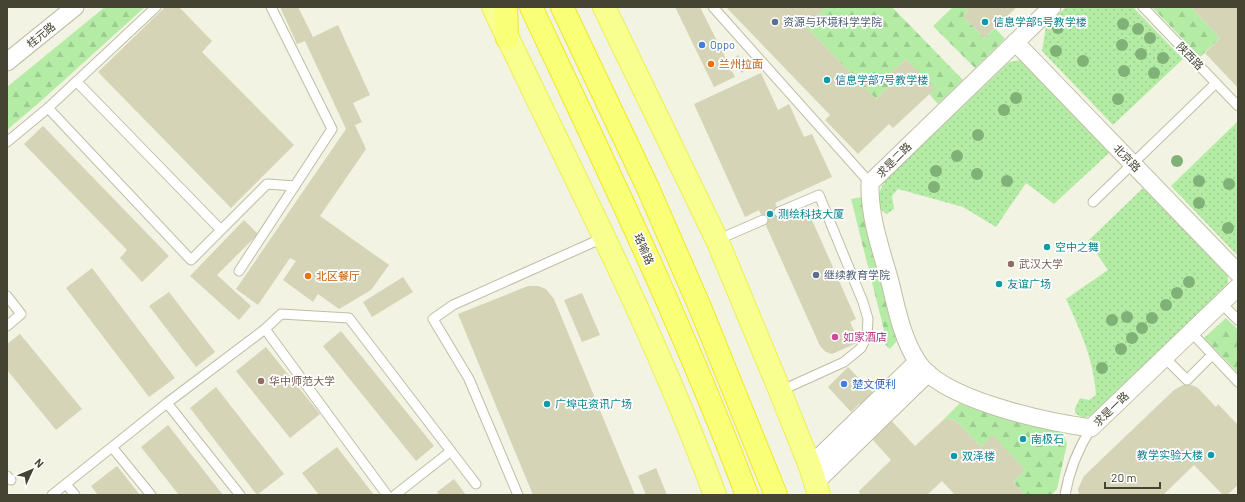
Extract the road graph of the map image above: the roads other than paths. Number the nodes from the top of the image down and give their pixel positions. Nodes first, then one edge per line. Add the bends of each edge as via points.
1 (75, 7) edge
2 (156, 7) edge
3 (271, 7) edge
4 (493, 7) edge
5 (506, 7) edge
6 (531, 7) edge
7 (562, 7) edge
8 (604, 7) edge
9 (713, 7) edge
10 (1052, 7) edge
11 (1143, 7) edge
12 (507, 38) junction
13 (1015, 42) junction
14 (7, 62) edge
15 (77, 82) junction
16 (1216, 83) junction
17 (1238, 106) edge
18 (48, 108) junction
19 (7, 142) edge
20 (1132, 164) junction
21 (870, 183) junction
22 (294, 186) junction
23 (1093, 202) dead end
24 (779, 212) dead end
25 (763, 220) dead end
26 (221, 230) junction
27 (605, 237) junction
28 (717, 240) junction
29 (239, 271) dead end
30 (1238, 273) edge
31 (1238, 287) edge
32 (7, 296) edge
33 (1221, 303) junction
34 (1238, 320) edge
35 (7, 326) edge
36 (265, 330) junction
37 (1191, 332) junction
38 (1212, 355) junction
39 (1165, 358) junction
40 (923, 368) junction
41 (1238, 382) edge
42 (780, 391) junction
43 (167, 403) junction
44 (1091, 428) junction
45 (112, 447) junction
46 (451, 451) junction
47 (815, 481) edge
48 (66, 484) junction
49 (476, 484) dead end
50 (52, 495) edge
51 (75, 495) edge
52 (150, 495) edge
53 (240, 495) edge
54 (387, 495) edge
55 (395, 495) edge
56 (518, 495) edge
57 (715, 495) edge
58 (747, 495) edge
59 (776, 495) edge
60 (1065, 495) edge

1 - 14 street, 桂元路
2 - 15 lane
3 - 22 lane via 332,129
4 - 12 main road
5 - 12 highway
6 - 58 highway, 珞喻路 via 674,316
7 - 59 highway via 650,193 699,305
8 - 28 main road
9 - 21 lane
10 - 13 street, 求是二路
11 - 16 lane, 陕西路
12 - 27 main road
13 - 20 street, 北京路
13 - 21 street, 求是二路
15 - 18 lane
15 - 26 lane
16 - 17 lane, 陕西路
16 - 20 lane
18 - 19 lane
18 - 26 lane via 190,260
20 - 23 lane
20 - 30 street, 北京路
21 - 40 street, 求是二路 via 875,226 903,331
22 - 26 lane via 267,184
22 - 29 lane
24 - 42 lane via 820,195 863,302 869,328 863,345 844,362
25 - 28 lane
27 - 56 lane via 453,305 433,319 469,379
27 - 57 main road via 673,387
28 - 42 main road
31 - 33 street, 求是一路
32 - 35 lane via 21,314
33 - 34 lane
33 - 37 street, 求是一路
36 - 43 lane
36 - 46 lane via 281,314 349,318
36 - 54 lane
37 - 38 lane
37 - 39 street, 求是一路
38 - 39 lane via 1187,380
38 - 41 lane
39 - 44 street, 求是一路
40 - 44 street, 求是一路 via 962,395 1026,416
40 - 47 street
42 - 47 main road
43 - 45 lane
43 - 53 lane
44 - 60 lane via 1073,464
45 - 48 lane
45 - 52 lane
46 - 49 lane
46 - 55 lane
48 - 50 lane
48 - 51 lane

